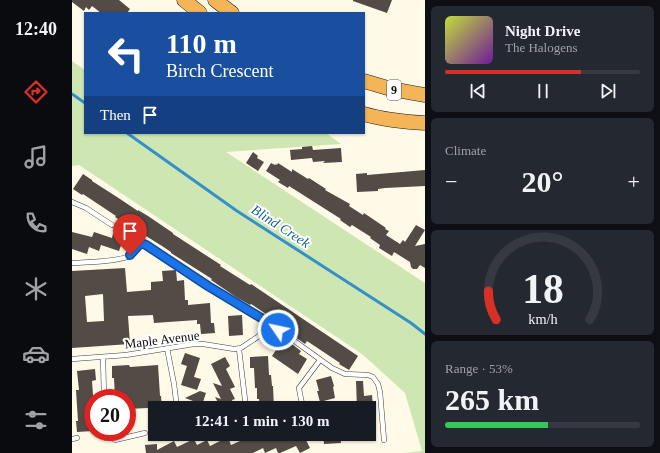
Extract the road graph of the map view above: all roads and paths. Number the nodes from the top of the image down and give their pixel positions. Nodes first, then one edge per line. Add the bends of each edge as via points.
1 (184, 0) edge
2 (215, 0) edge
3 (199, 12) edge
4 (231, 12) edge
5 (365, 81) edge
6 (425, 95) edge
7 (365, 114) edge
8 (425, 123) edge
9 (72, 202) edge
10 (112, 225) dead end
11 (72, 263) edge
12 (268, 322) junction
13 (167, 348) junction
14 (239, 349) junction
15 (103, 357) junction
16 (72, 359) edge
17 (320, 360) junction
18 (104, 389) edge
19 (176, 401) edge
20 (245, 401) edge
21 (302, 401) edge
22 (145, 433) dead end
23 (136, 435) edge
24 (384, 440) dead end

1 - 3 highway
2 - 4 highway
5 - 6 highway, 9
7 - 8 highway, 9 via 382,119
9 - 10 lane
11 - 12 lane via 125,257 140,244 144,244
12 - 14 lane via 259,336
12 - 17 lane
13 - 14 lane, Maple Avenue via 203,344
13 - 15 lane, Maple Avenue
13 - 19 lane
14 - 20 lane
15 - 16 lane, Maple Avenue
15 - 18 lane
17 - 21 lane via 299,388
17 - 24 lane via 342,373 368,375 376,380 380,392
22 - 23 lane

